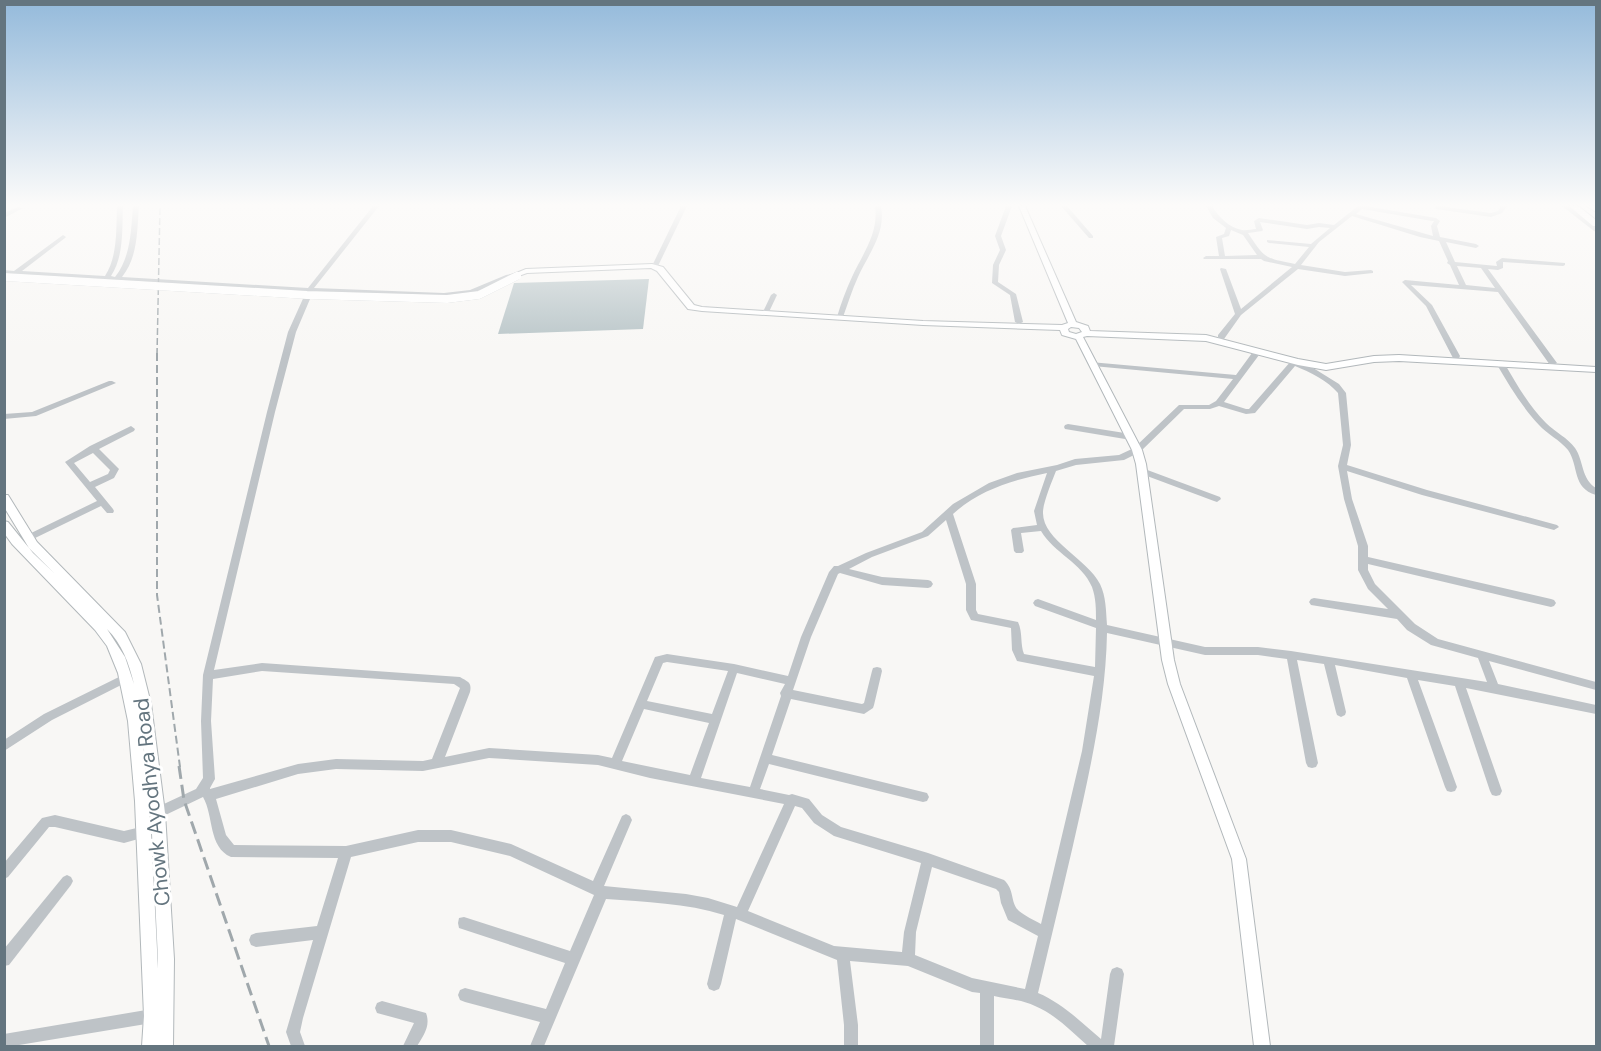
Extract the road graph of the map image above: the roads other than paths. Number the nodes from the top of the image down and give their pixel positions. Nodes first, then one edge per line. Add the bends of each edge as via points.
1 (39, 255) edge
2 (116, 255) edge
3 (130, 255) edge
4 (339, 255) edge
5 (660, 255) edge
6 (866, 255) edge
7 (1001, 255) edge
8 (1040, 255) edge
9 (1305, 255) edge
10 (1446, 255) edge
11 (1262, 257) joint
12 (1206, 258) dead end
13 (1222, 258) joint
14 (1450, 263) junction
15 (1563, 264) dead end
16 (655, 266) junction
17 (1297, 266) junction
18 (1484, 268) junction
19 (1223, 269) dead end
20 (1371, 272) dead end
21 (15, 273) junction
22 (4, 275) edge
23 (518, 275) junction
24 (108, 278) junction
25 (118, 278) junction
26 (100, 285) junction
27 (111, 285) junction
28 (1463, 286) junction
29 (1500, 290) junction
30 (309, 294) junction
31 (774, 295) dead end
32 (765, 314) junction
33 (1239, 314) junction
34 (840, 317) junction
35 (1019, 322) dead end
36 (1067, 328) junction
37 (1084, 333) junction
38 (1221, 337) junction
39 (1258, 351) junction
40 (1456, 356) junction
41 (1500, 363) junction
42 (1553, 363) junction
43 (1596, 363) edge
44 (1093, 364) junction
45 (1596, 369) edge
46 (1237, 377) junction
47 (110, 380) dead end
48 (1219, 403) junction
49 (4, 417) edge
50 (1068, 427) dead end
51 (131, 429) dead end
52 (1131, 437) junction
53 (93, 448) junction
54 (1137, 450) junction
55 (1342, 466) junction
56 (1052, 470) junction
57 (1142, 471) junction
58 (89, 486) junction
59 (1596, 492) edge
60 (4, 498) edge
61 (1217, 499) dead end
62 (103, 502) junction
63 (110, 511) dead end
64 (948, 514) junction
65 (9, 523) edge
66 (1554, 527) dead end
67 (1041, 528) junction
68 (28, 538) junction
69 (1019, 551) dead end
70 (1363, 559) junction
71 (837, 568) junction
72 (928, 584) dead end
73 (1314, 602) dead end
74 (1038, 603) dead end
75 (1551, 603) dead end
76 (1399, 615) junction
77 (1101, 627) junction
78 (1164, 641) junction
79 (1290, 655) junction
80 (1482, 656) junction
81 (1328, 660) junction
82 (734, 668) junction
83 (877, 671) dead end
84 (1099, 672) junction
85 (1411, 674) junction
86 (208, 675) junction
87 (126, 678) junction
88 (789, 681) junction
89 (1459, 682) junction
90 (1596, 686) edge
91 (1494, 688) junction
92 (785, 693) junction
93 (640, 704) junction
94 (1596, 710) edge
95 (1341, 712) dead end
96 (715, 719) junction
97 (4, 746) edge
98 (764, 758) junction
99 (1312, 763) dead end
100 (436, 764) junction
101 (615, 764) junction
102 (694, 780) junction
103 (1450, 787) dead end
104 (754, 791) junction
105 (1496, 791) dead end
106 (206, 792) junction
107 (923, 797) dead end
108 (792, 799) junction
109 (158, 813) junction
110 (626, 820) dead end
111 (145, 825) junction
112 (346, 852) junction
113 (928, 859) junction
114 (4, 873) edge
115 (67, 881) dead end
116 (599, 890) junction
117 (735, 913) junction
118 (464, 923) dead end
119 (322, 932) junction
120 (1045, 933) junction
121 (256, 940) dead end
122 (843, 955) junction
123 (574, 959) junction
124 (908, 959) junction
125 (4, 960) edge
126 (1117, 974) dead end
127 (714, 984) dead end
128 (987, 989) junction
129 (465, 994) dead end
130 (1030, 997) junction
131 (382, 1008) dead end
132 (152, 1016) junction
133 (549, 1017) junction
134 (4, 1041) edge
135 (150, 1047) edge
136 (165, 1047) edge
137 (298, 1047) edge
138 (410, 1047) edge
139 (537, 1047) edge
140 (851, 1047) edge
141 (987, 1047) edge
142 (1098, 1047) edge
143 (1107, 1047) edge
144 (1262, 1047) edge

1 - 21 street
2 - 24 street
3 - 25 street
4 - 30 street
5 - 16 street
6 - 34 street
7 - 35 street via 995,284 1013,294
8 - 36 main road
9 - 17 street
10 - 14 street
11 - 13 street
11 - 17 street
12 - 13 street
14 - 18 street
14 - 28 street
15 - 18 street via 1502,260 1500,268
16 - 23 main road
16 - 32 main road via 691,307
17 - 20 street via 1339,274
17 - 33 street
18 - 29 street
19 - 33 street
21 - 22 street
21 - 24 street
22 - 23 main road, bridge via 283,294 447,299 479,295
22 - 26 street
23 - 30 street via 493,291 461,300
23 - 36 main road via 645,269 655,272 688,310 712,314 928,328
24 - 25 street
24 - 26 street
25 - 27 street
25 - 30 street
26 - 27 street
27 - 30 street
28 - 29 street
28 - 40 street via 1405,282 1429,305
29 - 42 street
30 - 86 street via 292,333 271,412
31 - 32 street
32 - 34 main road
33 - 38 street
34 - 36 main road
36 - 37 main road
37 - 38 main road via 1181,332
37 - 39 main road via 1206,338
37 - 44 main road
38 - 40 main road via 1317,362 1395,354
39 - 41 main road via 1326,367 1384,358
39 - 46 street
40 - 42 main road
41 - 45 main road
41 - 59 street via 1543,424 1573,452 1585,484
42 - 43 main road
44 - 46 street
44 - 52 main road
46 - 48 street
47 - 49 street via 24,417
48 - 54 street via 1210,408 1179,409
48 - 55 street via 1252,411 1292,364 1302,365 1342,393 1347,445
50 - 52 street
51 - 53 street
52 - 54 main road
53 - 58 street via 69,462
53 - 58 street via 115,469 111,476
54 - 56 street via 1121,458 1075,462
54 - 57 main road
55 - 66 street
55 - 70 street via 1348,500 1360,530
56 - 64 street via 992,485
56 - 67 street via 1038,511
57 - 61 street
57 - 78 main road
58 - 62 street
60 - 65 main road, Chowk Ayodhya Road
62 - 63 street
62 - 68 street
64 - 71 street via 916,539
64 - 84 street via 971,584 974,617 1014,625 1021,658
65 - 68 main road, Chowk Ayodhya Road
65 - 87 main road, Chowk Ayodhya Road via 16,542 97,622
67 - 69 street via 1015,531
67 - 77 street via 1077,560 1096,586
68 - 109 main road, Chowk Ayodhya Road via 121,635 135,664 145,704
70 - 75 street
70 - 76 street via 1365,579
71 - 72 street via 882,581
71 - 88 street via 829,579
73 - 76 street
74 - 77 street
76 - 80 street via 1435,642
77 - 78 street
77 - 84 street
78 - 79 street via 1205,651
78 - 144 main road via 1174,684 1239,859
79 - 81 street
79 - 99 street
80 - 90 street
80 - 91 street
81 - 85 street
81 - 95 street
82 - 88 street
82 - 93 street via 663,658 657,663
82 - 96 street
83 - 92 street via 869,705 864,709
84 - 120 street via 1088,756
85 - 89 street
85 - 103 street
86 - 100 street via 262,667 463,682 465,692
86 - 106 street
87 - 97 street via 48,717
87 - 111 main road, Chowk Ayodhya Road via 134,711
88 - 92 street
89 - 91 street
89 - 105 street
91 - 94 street
92 - 98 street
93 - 96 street
93 - 101 street
96 - 102 street
98 - 104 street
98 - 107 street
100 - 101 street via 489,753
100 - 106 street via 336,764
101 - 102 street
102 - 104 street
104 - 108 street
106 - 109 street
106 - 112 street via 215,807 221,840 231,851
108 - 113 street via 805,802 818,819 838,832
108 - 117 street
109 - 111 street
109 - 136 main road, Chowk Ayodhya Road via 166,959
110 - 116 street
111 - 114 street via 124,837 46,822
111 - 132 main road, Chowk Ayodhya Road
112 - 116 street via 418,836 451,836 511,850
112 - 119 street
113 - 120 street via 1000,884 1013,915
113 - 124 street via 910,932
115 - 125 street
116 - 117 street via 686,900
116 - 123 street
117 - 122 street
117 - 127 street
118 - 123 street
119 - 121 street
119 - 137 street via 293,1032
120 - 130 street
122 - 124 street
122 - 140 street
123 - 133 street
124 - 128 street
126 - 143 street
128 - 130 street
128 - 141 street
129 - 133 street
130 - 142 street via 1065,1017
131 - 138 street via 421,1018
132 - 134 street
132 - 135 main road, Chowk Ayodhya Road
133 - 139 street

